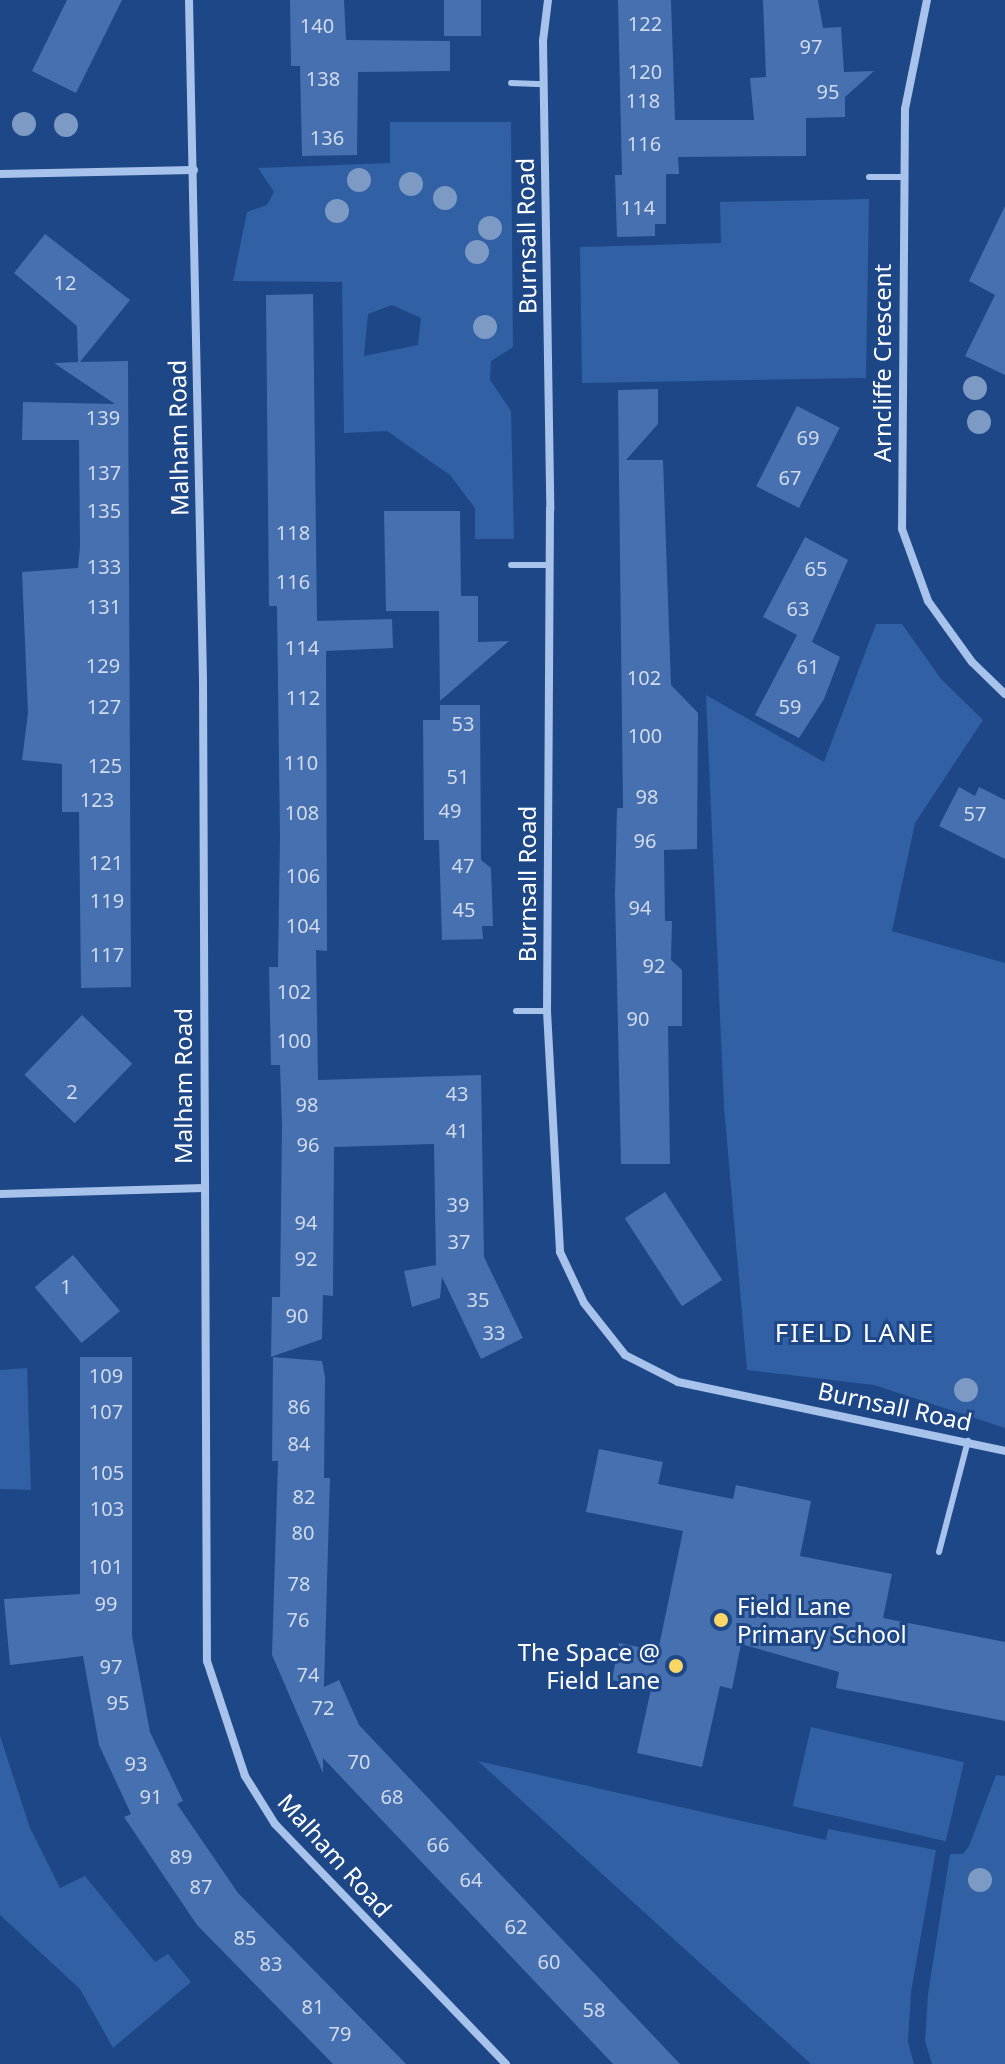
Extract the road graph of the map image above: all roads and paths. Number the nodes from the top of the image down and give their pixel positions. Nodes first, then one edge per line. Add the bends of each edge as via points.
1 (189, 0) edge
2 (548, 0) edge
3 (927, 0) edge
4 (511, 83) dead end
5 (544, 84) junction
6 (194, 170) junction
7 (0, 174) edge
8 (869, 177) dead end
9 (904, 177) junction
10 (511, 565) dead end
11 (549, 565) junction
12 (1005, 694) edge
13 (516, 1011) dead end
14 (547, 1011) junction
15 (204, 1188) junction
16 (0, 1194) edge
17 (968, 1441) junction
18 (1005, 1451) edge
19 (939, 1552) dead end
20 (506, 2064) edge

1 - 6 street, Malham Road
2 - 5 street, Burnsall Road
3 - 9 street, Arncliffe Crescent via 905,109
4 - 5 lane
5 - 11 street, Burnsall Road
6 - 7 street
6 - 15 street, Malham Road
8 - 9 lane
9 - 12 street, Arncliffe Crescent via 902,529 916,579 934,612 972,662
10 - 11 lane
11 - 14 street, Burnsall Road
13 - 14 lane
14 - 17 street, Burnsall Road via 560,1252 584,1303 625,1355 678,1382
15 - 16 street
15 - 20 street, Malham Road via 203,1579 207,1661 225,1726 245,1776 275,1824
17 - 18 street, Burnsall Road
17 - 19 lane

